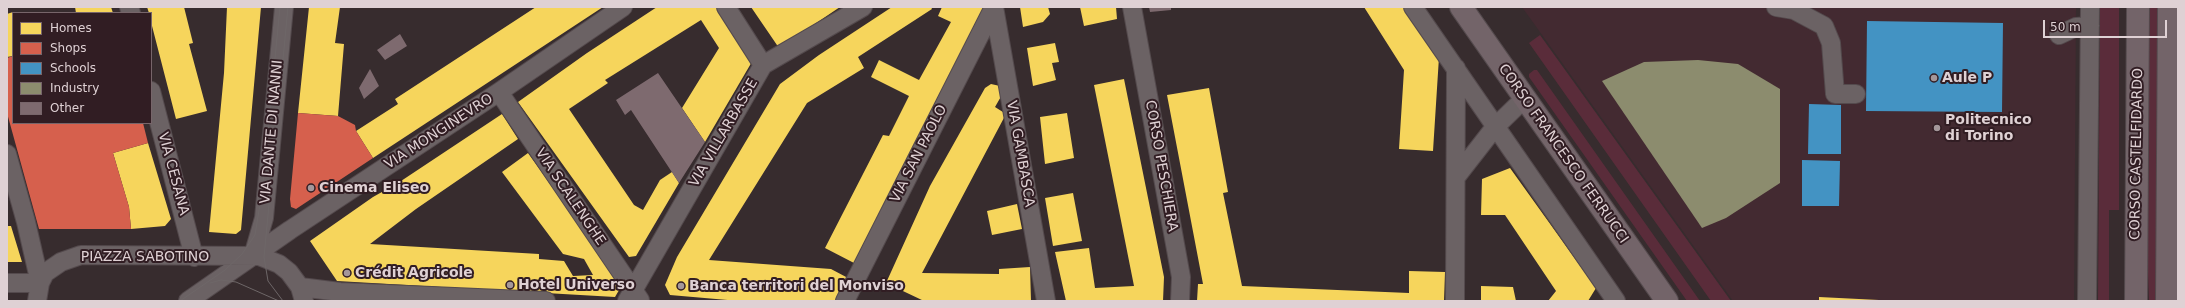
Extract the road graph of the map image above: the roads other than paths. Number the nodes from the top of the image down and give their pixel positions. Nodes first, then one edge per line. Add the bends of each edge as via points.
1 (284, 7) edge
2 (623, 7) edge
3 (726, 7) edge
4 (863, 7) edge
5 (994, 7) edge
6 (1132, 7) edge
7 (1414, 7) edge
8 (1460, 7) edge
9 (1776, 7) edge
10 (2090, 7) edge
11 (2138, 7) edge
12 (2169, 7) edge
13 (2090, 26) junction
14 (2059, 35) dead end
15 (763, 65) junction
16 (1456, 68) junction
17 (499, 92) junction
18 (1856, 94) dead end
19 (152, 95) edge
20 (1524, 99) junction
21 (1495, 127) junction
22 (7, 154) edge
23 (1456, 177) junction
24 (194, 256) junction
25 (254, 256) junction
26 (7, 283) edge
27 (40, 283) junction
28 (302, 294) edge
29 (634, 298) edge
30 (1609, 298) edge
31 (36, 301) edge
32 (188, 301) edge
33 (546, 301) edge
34 (845, 301) edge
35 (1046, 301) edge
36 (1180, 301) edge
37 (1455, 301) edge
38 (1667, 301) edge
39 (2087, 301) edge
40 (2136, 301) edge
41 (2167, 301) edge

1 - 25 street, VIA DANTE DI NANNI via 264,218
2 - 17 street, VIA MONGINEVRO
3 - 15 street
4 - 15 street, VIA VILLARBASSE
5 - 34 street, VIA SAN PAOLO
5 - 35 street, VIA GAMBASCA
6 - 36 street, CORSO PESCHIERA via 1181,276
7 - 16 street
8 - 20 main road, CORSO FRANCESCO FERRUCCI
9 - 18 street via 1794,10 1824,26 1831,43 1835,94
10 - 13 street
11 - 40 main road, CORSO CASTELFIDARDO
12 - 41 main road
13 - 14 street via 2076,27
13 - 39 street
15 - 29 street, VIA VILLARBASSE
16 - 21 street
16 - 23 street
17 - 25 street, VIA MONGINEVRO
17 - 29 street, VIA SCALENGHE
19 - 24 street, VIA CESANA
20 - 21 street
20 - 38 main road, CORSO FRANCESCO FERRUCCI
21 - 23 street
21 - 30 street
22 - 27 street
23 - 37 street
24 - 25 street, PIAZZA SABOTINO
24 - 27 street, PIAZZA SABOTINO via 82,255 52,267
25 - 28 street, PIAZZA SABOTINO via 269,259 284,268
25 - 32 street, PIAZZA SABOTINO
26 - 27 street
27 - 31 street, PIAZZA SABOTINO
28 - 33 street via 340,292

